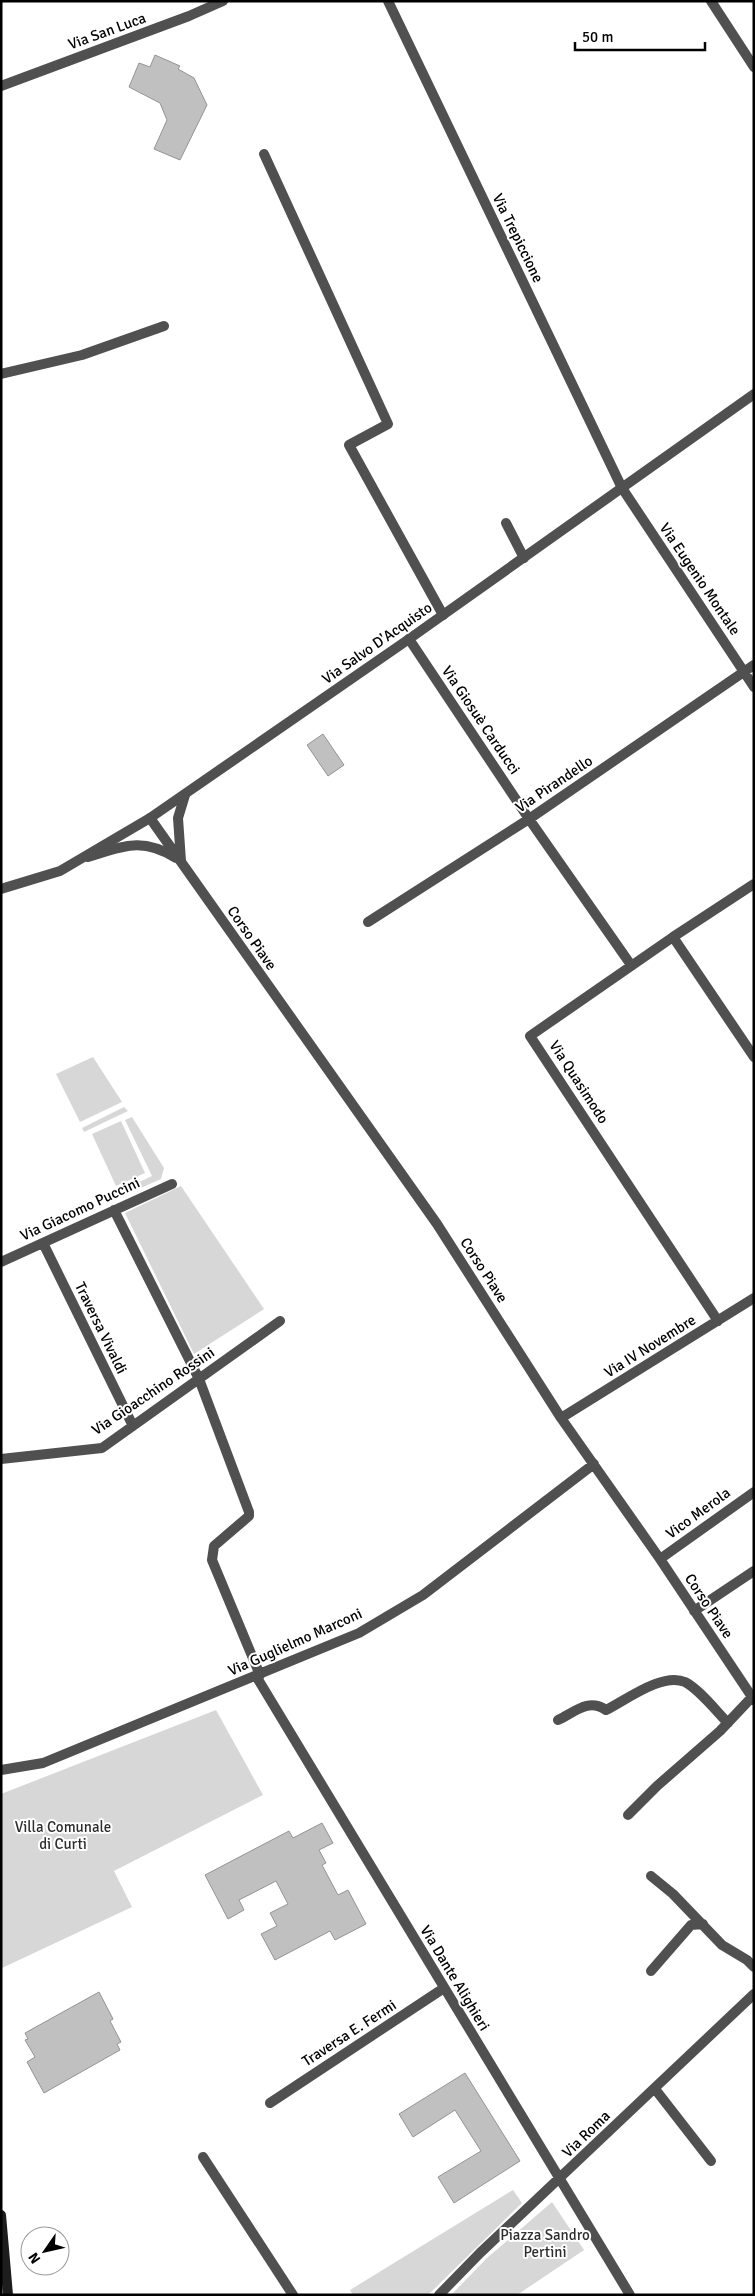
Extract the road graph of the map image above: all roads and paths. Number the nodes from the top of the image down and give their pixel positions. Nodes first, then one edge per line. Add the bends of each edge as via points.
1 (223, 1) edge
2 (388, 1) edge
3 (711, 1) edge
4 (754, 67) edge
5 (1, 86) edge
6 (264, 154) dead end
7 (164, 326) dead end
8 (1, 374) edge
9 (754, 394) edge
10 (622, 488) junction
11 (506, 524) dead end
12 (524, 558) junction
13 (443, 615) junction
14 (409, 639) junction
15 (754, 665) edge
16 (744, 672) junction
17 (754, 687) edge
18 (185, 795) junction
19 (150, 818) junction
20 (529, 820) junction
21 (80, 859) junction
22 (181, 862) junction
23 (754, 884) edge
24 (1, 889) edge
25 (368, 922) dead end
26 (673, 937) junction
27 (631, 965) junction
28 (754, 1057) edge
29 (172, 1184) dead end
30 (114, 1210) junction
31 (42, 1243) junction
32 (1, 1262) edge
33 (754, 1298) edge
34 (280, 1321) dead end
35 (718, 1321) junction
36 (199, 1379) junction
37 (561, 1418) junction
38 (133, 1426) junction
39 (1, 1459) edge
40 (594, 1464) junction
41 (754, 1492) edge
42 (660, 1559) junction
43 (754, 1570) edge
44 (694, 1611) junction
45 (258, 1676) junction
46 (753, 1697) edge
47 (558, 1720) dead end
48 (728, 1723) junction
49 (1, 1770) edge
50 (628, 1815) dead end
51 (651, 1876) dead end
52 (703, 1924) junction
53 (754, 1967) edge
54 (650, 1971) dead end
55 (444, 1988) junction
56 (754, 1994) edge
57 (655, 2089) junction
58 (270, 2103) dead end
59 (202, 2157) dead end
60 (711, 2161) dead end
61 (560, 2180) junction
62 (1, 2215) edge
63 (8, 2295) edge
64 (292, 2295) edge
65 (439, 2295) edge
66 (630, 2295) edge

1 - 5 street, Via San Luca
2 - 10 street, Via Trepiccione
3 - 4 street
6 - 13 street via 388,424 348,445
7 - 8 street via 82,355
9 - 10 street, Via Salvo D'Acquisto
10 - 12 street, Via Salvo D'Acquisto
10 - 16 street, Via Eugenio Montale
11 - 12 street
12 - 13 street, Via Salvo D'Acquisto
13 - 14 street, Via Salvo D'Acquisto
14 - 18 street, Via Salvo D'Acquisto
14 - 20 street, Via Giosuè Carducci
15 - 16 street, Via Pirandello
16 - 17 street, Via Eugenio Montale
16 - 20 street, Via Pirandello
18 - 19 street, Via Salvo D'Acquisto
18 - 22 street via 178,818
19 - 21 street, Via Salvo D'Acquisto
19 - 22 street, Corso Piave
20 - 25 street, Via Pirandello
20 - 27 street, Via Giosuè Carducci
21 - 22 street, Corso Piave via 140,844 157,847
21 - 24 street, Via Salvo D'Acquisto via 60,871
22 - 37 street, Corso Piave via 437,1224
23 - 26 street, Via Quasimodo
26 - 27 street, Via Quasimodo
26 - 28 street
27 - 35 street, Via Quasimodo via 530,1036
29 - 30 street, Via Giacomo Puccini
30 - 31 street, Via Giacomo Puccini
30 - 36 street
31 - 32 street, Via Giacomo Puccini
31 - 38 street, Traversa Vivaldi
33 - 35 street, Via IV Novembre
34 - 36 street, Via Gioacchino Rossini
35 - 37 street, Via IV Novembre
36 - 38 street, Via Gioacchino Rossini
36 - 45 street, Via Dante Alighieri via 249,1516 214,1546 212,1560
37 - 40 street, Corso Piave
38 - 39 street, Via Gioacchino Rossini via 102,1448
40 - 42 street, Corso Piave
40 - 45 street, Via Guglielmo Marconi via 423,1595 359,1632
41 - 42 street, Vico Merola
42 - 44 street, Corso Piave
43 - 44 street
44 - 46 street, Corso Piave
45 - 49 street, Via Guglielmo Marconi via 42,1763
45 - 55 street, Via Dante Alighieri
46 - 48 street
47 - 48 street via 590,1704 606,1710 659,1682 677,1679 687,1683
48 - 50 street
51 - 52 street
52 - 53 street via 722,1945
52 - 54 street via 691,1926
55 - 58 street, Traversa E. Fermi
55 - 61 street, Via Dante Alighieri
56 - 57 street, Via Roma
57 - 60 street
57 - 61 street, Via Roma
59 - 64 street
61 - 65 street, Via Roma
61 - 66 street, Via Dante Alighieri
62 - 63 main road

